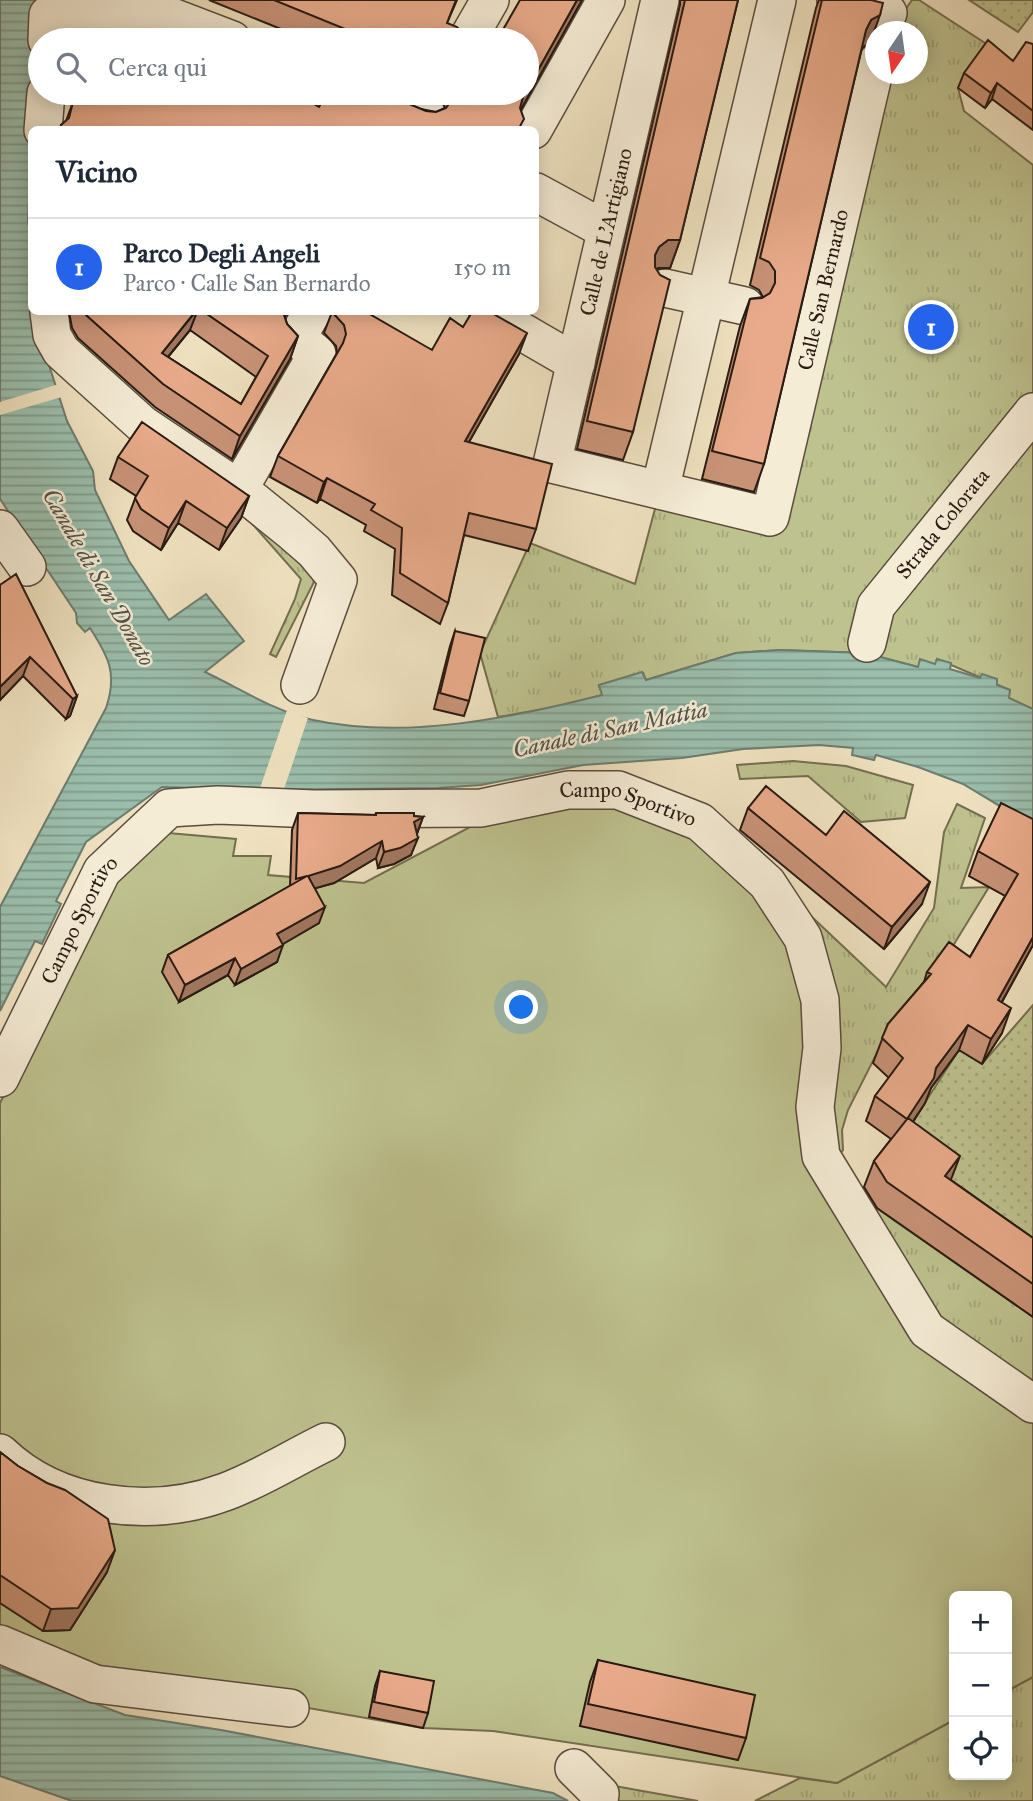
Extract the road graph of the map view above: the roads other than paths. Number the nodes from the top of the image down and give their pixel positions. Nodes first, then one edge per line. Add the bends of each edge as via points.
1 (489, 0) edge
2 (606, 0) edge
3 (660, 0) edge
4 (777, 0) edge
5 (836, 0) edge
6 (888, 15) edge
7 (48, 28) edge
8 (201, 28) edge
9 (474, 28) edge
10 (871, 84) edge
11 (45, 105) edge
12 (43, 126) edge
13 (535, 126) edge
14 (539, 194) edge
15 (606, 230) junction
16 (665, 288) edge
17 (706, 297) junction
18 (745, 306) edge
19 (49, 315) edge
20 (311, 315) edge
21 (493, 315) edge
22 (576, 363) junction
23 (1033, 412) edge
24 (239, 489) junction
25 (660, 490) junction
26 (867, 643) dead end
27 (300, 685) dead end
28 (218, 805) junction
29 (0, 1024) edge
30 (0, 1078) edge
31 (1033, 1405) edge
32 (326, 1442) dead end
33 (0, 1453) edge
34 (0, 1644) edge
35 (290, 1708) dead end
36 (574, 1768) dead end
37 (598, 1801) edge

1 - 9 street
2 - 13 street
3 - 15 street, Calle de L'Artigiano
4 - 17 street
5 - 6 street
7 - 8 street via 172,17
10 - 25 street, Calle San Bernardo via 809,321 770,517
11 - 12 street
14 - 15 street
15 - 22 street, Calle de L'Artigiano via 601,273
16 - 17 street
17 - 18 street
17 - 25 street
19 - 24 street via 52,335 87,383
20 - 24 street via 297,338 317,354
21 - 22 street
22 - 25 street, Calle de L'Artigiano via 552,464
23 - 26 street, Strada Colorata via 876,606
24 - 27 street via 314,551 338,580
28 - 29 street via 219,794 164,794 89,848 65,905
28 - 30 street, Campo Sportivo via 169,808 102,871
28 - 31 street, Campo Sportivo via 273,801 481,808 568,790 618,790 700,822 767,883 803,938 820,1000 822,1048 816,1107 821,1156 927,1330
32 - 33 street via 226,1492 198,1500 133,1506 78,1498 34,1477
34 - 35 street via 95,1684
36 - 37 street via 600,1794

